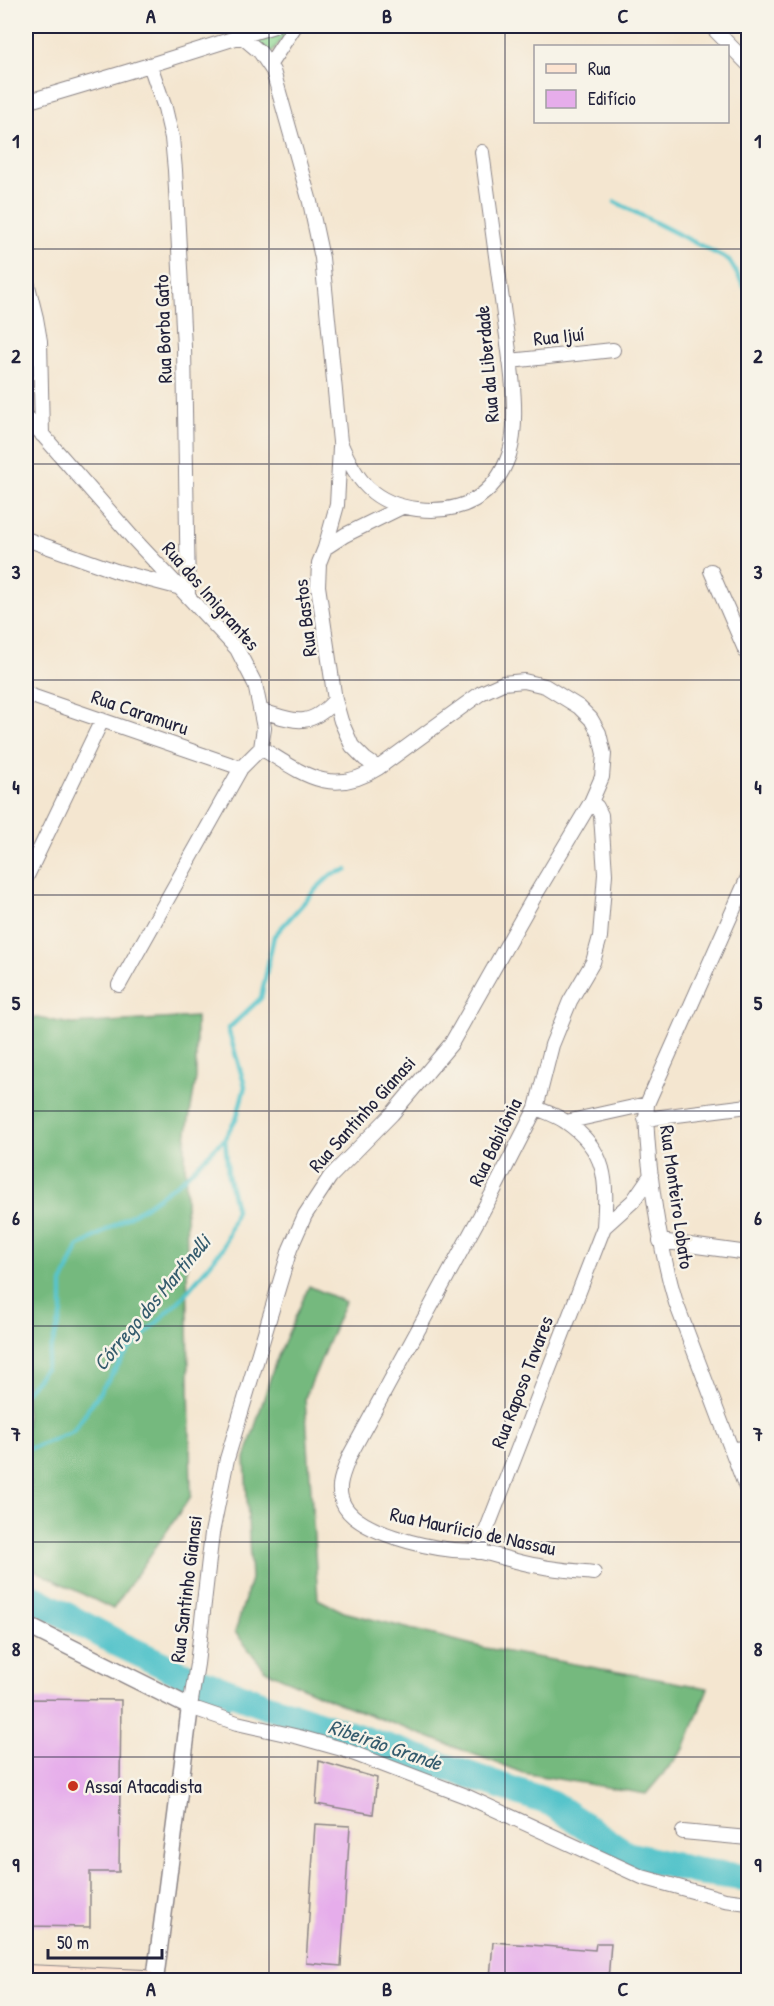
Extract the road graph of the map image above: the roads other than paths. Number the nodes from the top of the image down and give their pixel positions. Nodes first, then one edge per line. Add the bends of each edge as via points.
1 (274, 26) edge
2 (295, 26) edge
3 (711, 26) edge
4 (241, 36) junction
5 (270, 64) junction
6 (748, 64) edge
7 (150, 65) junction
8 (26, 102) edge
9 (482, 153) dead end
10 (26, 278) edge
11 (40, 341) junction
12 (613, 350) dead end
13 (26, 361) edge
14 (510, 362) junction
15 (26, 416) edge
16 (42, 435) junction
17 (340, 442) junction
18 (402, 507) junction
19 (26, 538) edge
20 (325, 548) junction
21 (711, 571) dead end
22 (185, 592) junction
23 (748, 655) edge
24 (26, 693) edge
25 (335, 700) junction
26 (262, 711) junction
27 (102, 720) junction
28 (261, 748) junction
29 (241, 768) junction
30 (378, 768) junction
31 (591, 802) junction
32 (748, 877) edge
33 (26, 878) edge
34 (119, 985) dead end
35 (647, 1104) junction
36 (748, 1106) edge
37 (536, 1108) junction
38 (645, 1119) junction
39 (566, 1122) junction
40 (651, 1175) junction
41 (604, 1227) junction
42 (660, 1241) junction
43 (748, 1253) edge
44 (748, 1448) edge
45 (732, 1449) junction
46 (339, 1480) joint
47 (748, 1493) edge
48 (478, 1551) junction
49 (594, 1573) dead end
50 (26, 1625) edge
51 (191, 1701) junction
52 (683, 1832) dead end
53 (748, 1838) edge
54 (748, 1902) edge
55 (26, 1975) edge
56 (47, 1978) edge
57 (145, 1980) edge
58 (155, 1980) edge

1 - 4 street
2 - 5 street
3 - 6 street
4 - 5 street, Rua da Liberdade
4 - 7 street
5 - 17 street, Rua da Liberdade via 296,148 322,258
7 - 8 street
7 - 22 street, Rua Borba Gato via 165,108 175,170 184,347
9 - 14 street, Rua da Liberdade
10 - 11 street
11 - 13 street
11 - 16 street
12 - 14 street, Rua Ijuí
14 - 18 street, Rua da Liberdade via 510,453 491,488 471,503 452,509
15 - 16 street, Rua dos Imigrantes
16 - 22 street, Rua dos Imigrantes
17 - 18 street, Rua da Liberdade via 362,483 381,498
17 - 20 street, Rua da Liberdade via 337,506
18 - 20 street
19 - 22 street
20 - 25 street, Rua Bastos via 319,563 318,586
21 - 23 street
22 - 26 street, Rua dos Imigrantes via 237,649 255,684
24 - 27 street, Rua Caramuru
25 - 26 street via 323,714 310,719 292,721
25 - 30 street, Rua Bastos via 352,746
26 - 28 street, Rua dos Imigrantes
27 - 29 street, Rua Caramuru
27 - 33 street
28 - 29 street
28 - 30 street, Rua Santinho Gianasi via 297,770 334,783 363,778
29 - 34 street
30 - 31 street, Rua Santinho Gianasi via 481,693 503,683 524,681 563,696 591,719 599,733 604,754 602,777
31 - 37 street, Rua Babilônia via 601,815 603,826 605,874 600,937 593,962 555,1037
31 - 51 street, Rua Santinho Gianasi via 451,1044 398,1107 330,1177 305,1215 290,1250 227,1459 212,1533
32 - 35 street, Rua Monteiro Lobato
35 - 38 street, Rua Monteiro Lobato
35 - 39 street
36 - 38 street
37 - 39 street, Rua Raposo Tavares
37 - 46 street, Rua Babilônia
38 - 40 street, Rua Monteiro Lobato
39 - 41 street, Rua Raposo Tavares via 599,1155 605,1178
40 - 41 street, Rua Raposo Tavares via 633,1201
40 - 42 street, Rua Monteiro Lobato
41 - 48 street, Rua Raposo Tavares
42 - 43 street
42 - 45 street, Rua Monteiro Lobato via 676,1303
44 - 45 street
45 - 47 street, Rua Monteiro Lobato
46 - 48 street, Rua Mauríicio de Nassau via 345,1508 367,1526 426,1545
48 - 49 street, Rua Mauríicio de Nassau via 540,1566
50 - 51 street
51 - 54 street via 237,1723 342,1749 468,1797 642,1877 725,1900
51 - 58 street, Rua Santinho Gianasi
52 - 53 street
55 - 56 main road
56 - 57 main road

